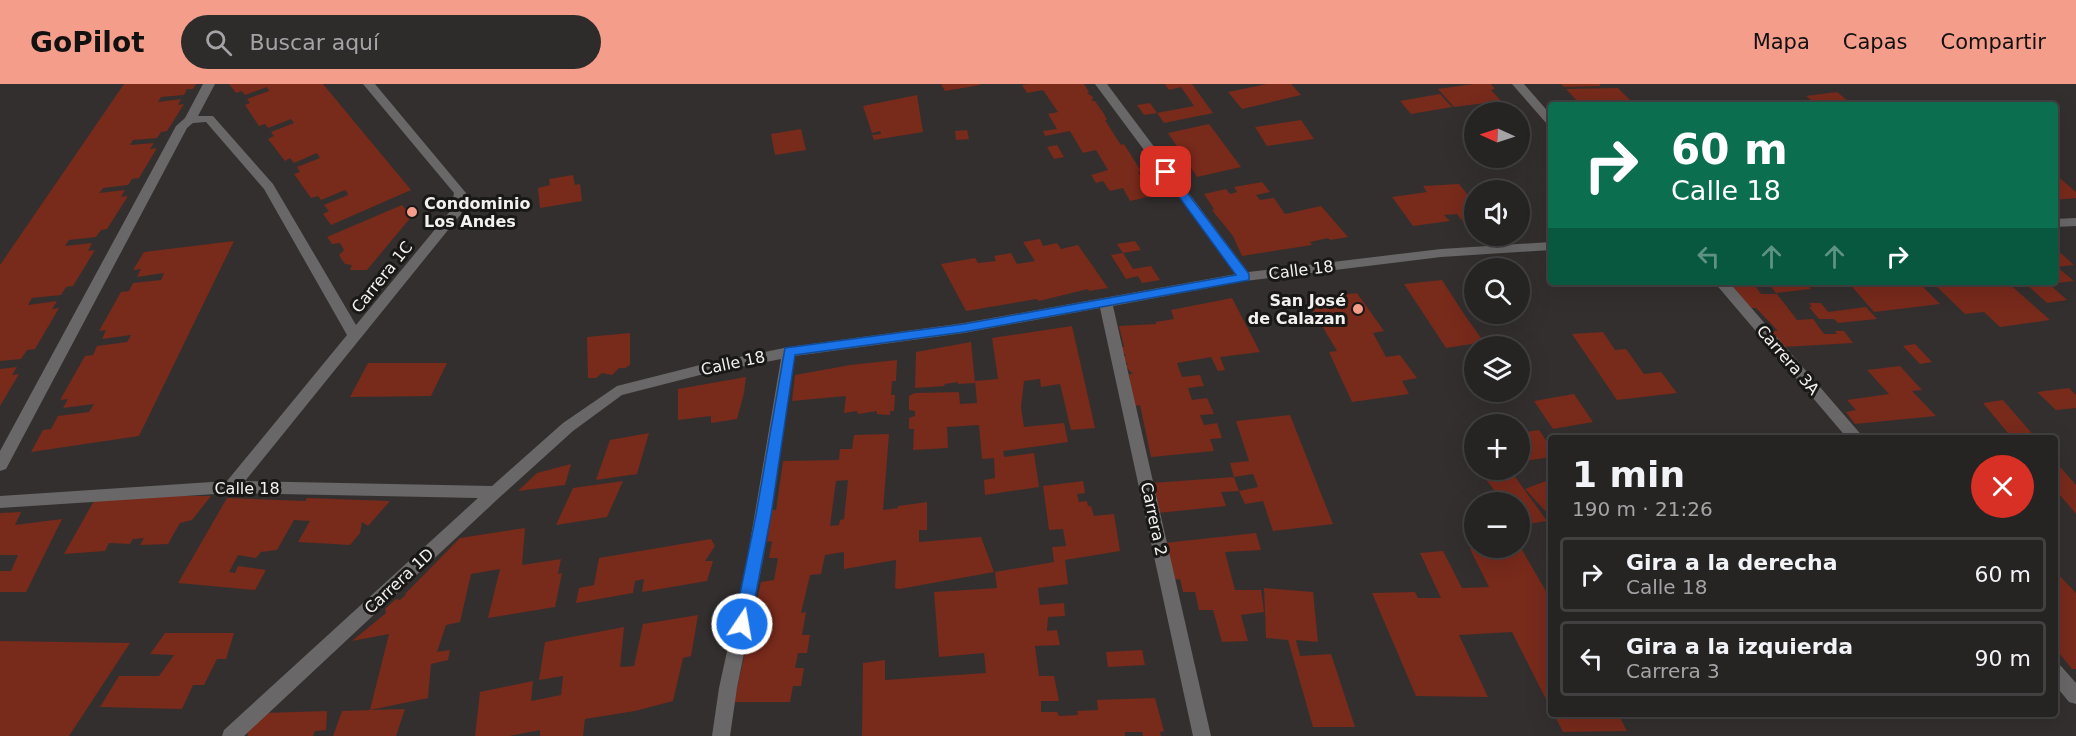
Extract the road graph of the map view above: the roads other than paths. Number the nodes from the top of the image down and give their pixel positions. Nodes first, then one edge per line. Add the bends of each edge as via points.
1 (209, 84) edge
2 (369, 84) edge
3 (1101, 84) edge
4 (1518, 84) edge
5 (1548, 119) edge
6 (190, 120) junction
7 (2076, 222) edge
8 (2058, 223) edge
9 (1548, 246) edge
10 (1245, 277) junction
11 (1724, 285) edge
12 (1106, 303) junction
13 (355, 336) junction
14 (789, 352) junction
15 (568, 427) joint
16 (1853, 435) edge
17 (0, 465) edge
18 (231, 487) junction
19 (495, 492) junction
20 (0, 502) edge
21 (2058, 675) edge
22 (2076, 696) edge
23 (231, 736) edge
24 (721, 736) edge
25 (1202, 736) edge

1 - 6 street
2 - 13 street, Carrera 1C via 460,193 457,211
3 - 10 street
4 - 5 street
6 - 13 street via 209,118 269,187
6 - 17 street via 182,126
7 - 8 street
9 - 10 street, Calle 18 via 1442,253
10 - 12 street, Calle 18
11 - 16 street, Carrera 3A
12 - 14 street, Calle 18 via 964,328
12 - 25 street, Carrera 2
13 - 18 street, Carrera 1C
14 - 15 street, Calle 18 via 617,391
14 - 24 street
15 - 19 street, Carrera 1D
18 - 19 street, Calle 18
18 - 20 street, Calle 18
19 - 23 street, Carrera 1D
21 - 22 street

